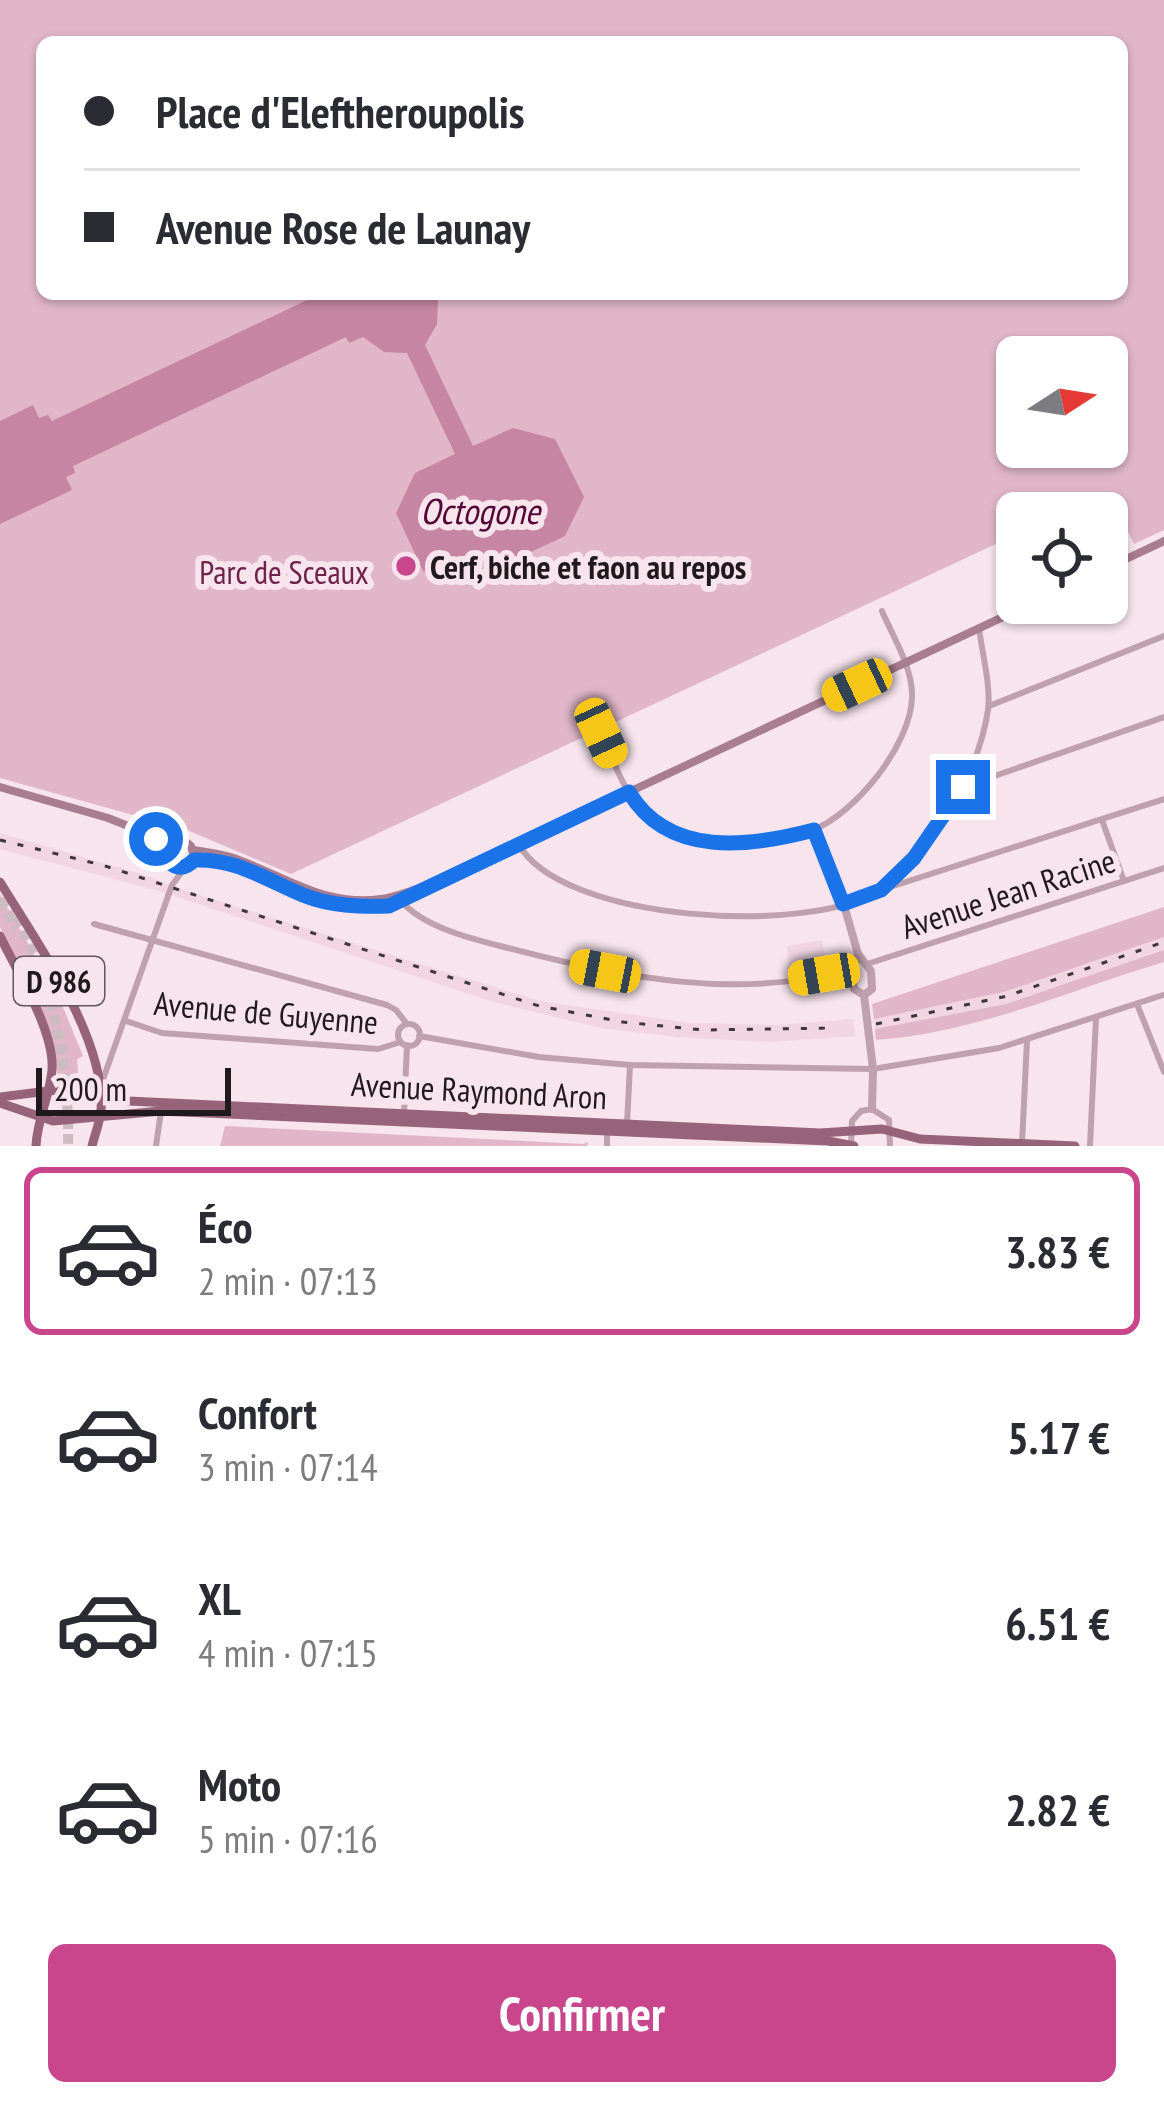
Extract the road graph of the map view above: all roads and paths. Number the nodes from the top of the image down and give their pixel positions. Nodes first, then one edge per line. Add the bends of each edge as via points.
1 (1164, 541) edge
2 (1128, 558) edge
3 (882, 610) dead end
4 (996, 620) edge
5 (979, 628) junction
6 (1164, 636) edge
7 (903, 659) junction
8 (988, 706) junction
9 (1164, 717) edge
10 (601, 733) dead end
11 (0, 787) edge
12 (963, 787) junction
13 (629, 792) junction
14 (1164, 799) edge
15 (1102, 820) junction
16 (814, 830) junction
17 (154, 838) junction
18 (171, 843) junction
19 (518, 843) junction
20 (166, 854) junction
21 (194, 855) junction
22 (185, 868) junction
23 (1164, 868) edge
24 (1124, 881) junction
25 (0, 882) edge
26 (881, 890) junction
27 (399, 899) junction
28 (843, 904) junction
29 (94, 924) dead end
30 (0, 936) edge
31 (152, 941) junction
32 (858, 954) junction
33 (867, 964) junction
34 (854, 968) junction
35 (864, 995) junction
36 (1163, 995) edge
37 (1137, 1004) junction
38 (1096, 1018) junction
39 (125, 1021) junction
40 (407, 1024) junction
41 (419, 1036) junction
42 (1027, 1040) junction
43 (404, 1044) junction
44 (630, 1065) junction
45 (873, 1069) junction
46 (1164, 1072) edge
47 (99, 1088) junction
48 (49, 1090) junction
49 (0, 1100) edge
50 (872, 1109) junction
51 (161, 1111) junction
52 (404, 1114) junction
53 (39, 1119) junction
54 (99, 1120) junction
55 (628, 1124) junction
56 (854, 1129) junction
57 (890, 1131) junction
58 (607, 1132) junction
59 (646, 1140) edge
60 (1022, 1144) edge
61 (36, 1145) edge
62 (92, 1146) edge
63 (156, 1146) edge
64 (607, 1146) edge
65 (852, 1146) edge
66 (890, 1146) edge
67 (1075, 1146) edge
68 (1090, 1146) edge

1 - 2 main road
3 - 7 street
4 - 5 main road
5 - 7 main road
5 - 8 street
6 - 8 street
7 - 13 main road
7 - 16 street via 913,702 898,746 871,784
8 - 12 street
9 - 12 street
10 - 13 street
11 - 17 main road
12 - 26 street
13 - 16 street via 654,822 694,840 753,843
13 - 19 main road
14 - 15 street
15 - 24 street
15 - 26 street
16 - 28 street
17 - 18 main road
17 - 20 main road
18 - 20 main road
18 - 21 main road via 184,841
19 - 27 main road
19 - 28 street via 562,881 654,909 774,916
20 - 22 main road via 172,866
21 - 22 main road
21 - 27 main road via 331,903
22 - 31 street
23 - 24 street, Avenue Jean Racine
24 - 33 street, Avenue Jean Racine
25 - 47 main road, D 986 via 59,981
26 - 28 street
27 - 34 street via 411,912 479,940 632,976 754,982
28 - 32 street
29 - 31 street
30 - 48 main road, D 986 via 44,1029
31 - 39 street
31 - 40 street via 387,1005
32 - 33 street
32 - 34 street
33 - 34 street
33 - 35 street via 873,985
34 - 35 street via 854,988
35 - 45 street
36 - 37 street
37 - 38 street
37 - 46 street
38 - 42 street
38 - 68 street
39 - 43 street, Avenue de Guyenne via 162,1033 378,1049
39 - 47 street
40 - 41 street
40 - 43 street via 398,1033
41 - 43 street
41 - 44 street
42 - 45 street
42 - 60 street
43 - 52 street
44 - 45 street
44 - 55 street
45 - 50 street
47 - 48 main road, Avenue Raymond Aron
47 - 52 main road, Avenue Raymond Aron via 128,1101
47 - 54 main road, D 986
48 - 49 main road, Avenue Raymond Aron
48 - 53 main road, D 986
49 - 53 main road
50 - 56 street via 855,1116
50 - 57 street via 885,1115
51 - 54 main road, Avenue Raymond Aron
51 - 58 main road, Avenue Raymond Aron
51 - 63 street
52 - 55 main road, Avenue Raymond Aron
53 - 54 main road, Avenue Raymond Aron
53 - 61 main road, D 986
54 - 62 main road, D 986
55 - 56 main road, Avenue Raymond Aron
56 - 57 main road, Avenue Raymond Aron
56 - 65 street
57 - 60 main road, Avenue Raymond Aron
57 - 66 street
58 - 59 main road, Avenue Raymond Aron
58 - 64 street
59 - 65 main road, Avenue Raymond Aron
60 - 67 main road, Avenue Raymond Aron

